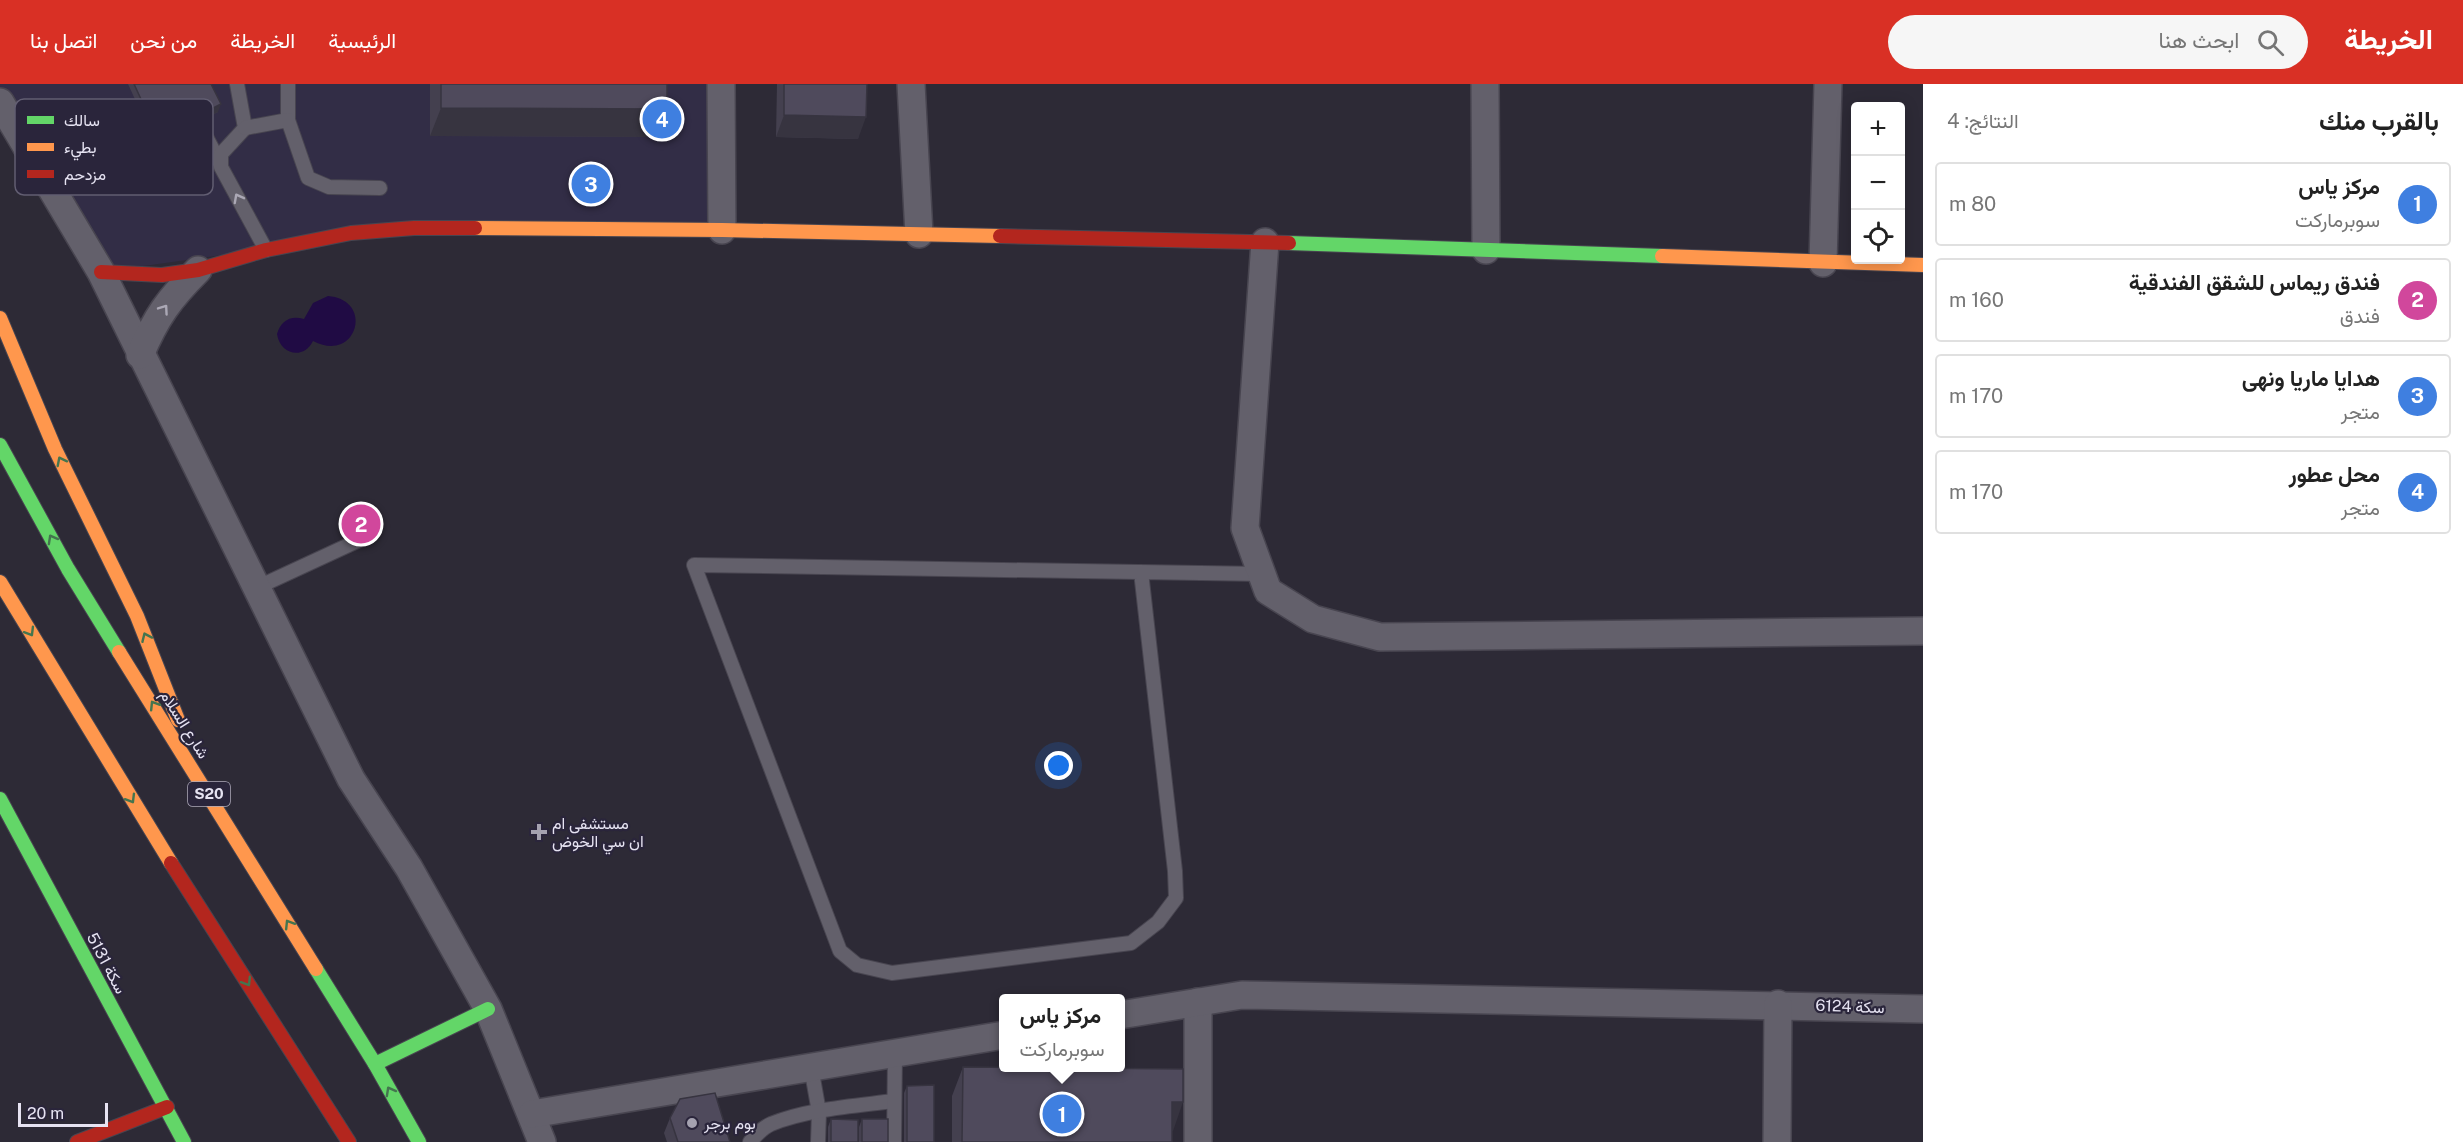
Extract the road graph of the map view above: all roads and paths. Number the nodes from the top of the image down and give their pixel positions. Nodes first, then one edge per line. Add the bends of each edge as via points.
1 (178, 84) edge
2 (237, 84) edge
3 (288, 84) edge
4 (721, 84) edge
5 (911, 84) edge
6 (1485, 84) edge
7 (1828, 84) edge
8 (186, 99) edge
9 (0, 102) edge
10 (288, 120) junction
11 (15, 127) edge
12 (245, 128) junction
13 (213, 150) edge
14 (222, 167) junction
15 (380, 188) dead end
16 (55, 195) edge
17 (723, 230) junction
18 (919, 234) junction
19 (1265, 242) junction
20 (266, 250) junction
21 (1486, 250) junction
22 (1824, 263) junction
23 (1923, 265) edge
24 (198, 270) junction
25 (101, 272) junction
26 (0, 318) edge
27 (140, 355) junction
28 (0, 446) edge
29 (366, 537) dead end
30 (1141, 572) junction
31 (1262, 574) junction
32 (0, 582) edge
33 (258, 587) junction
34 (1923, 631) edge
35 (195, 771) junction
36 (0, 800) edge
37 (1198, 1002) junction
38 (1778, 1004) junction
39 (488, 1009) junction
40 (1923, 1009) edge
41 (1125, 1014) edge
42 (999, 1036) edge
43 (895, 1053) junction
44 (375, 1064) junction
45 (812, 1067) junction
46 (894, 1101) junction
47 (167, 1107) junction
48 (819, 1112) junction
49 (532, 1114) junction
50 (77, 1142) edge
51 (184, 1142) edge
52 (349, 1142) edge
53 (419, 1142) edge
54 (542, 1142) edge
55 (750, 1142) edge
56 (818, 1142) edge
57 (894, 1142) edge
58 (1198, 1142) edge
59 (1777, 1142) edge

1 - 8 lane
2 - 12 lane
3 - 10 lane
4 - 17 street
5 - 18 street
6 - 21 street
7 - 22 street
9 - 11 street
10 - 12 lane
10 - 15 lane via 308,178 329,187
12 - 14 lane via 221,154
13 - 14 lane
20 -> 14 lane
16 - 25 street
17 - 18 street
17 - 20 street via 414,228 351,233
18 - 19 street
19 - 21 street
19 - 31 street via 1245,528
20 - 24 street
21 - 22 street
22 - 23 street
24 - 25 street via 162,275
27 -> 24 street via 154,322
25 - 27 street
35 -> 26 street via 164,677 54,447
27 - 33 street
35 -> 28 street, شارع السلام / S20 via 68,569
29 - 33 lane
30 - 30 lane via 694,565 840,951 856,965 892,973 1131,943 1158,922 1176,898
30 - 31 lane
31 - 34 street via 1268,591 1313,619 1380,637
32 -> 52 street via 139,812
33 - 39 street via 351,779 415,878
44 -> 35 street, شارع السلام / S20
36 - 47 street, سكة 5131
37 - 38 street, سكة 6124 via 1242,995
37 - 41 street, سكة 6124
37 - 58 street
38 - 40 street, سكة 6124
38 - 59 street
39 - 44 street
39 - 49 street
42 - 43 street
43 - 45 street
43 - 46 lane
53 -> 44 street, شارع السلام / S20
45 - 48 lane
45 - 49 street
46 - 48 lane
46 - 57 lane
47 - 50 street
47 - 51 street, سكة 5131
48 - 55 lane via 771,1125
48 - 56 lane
49 - 54 street

